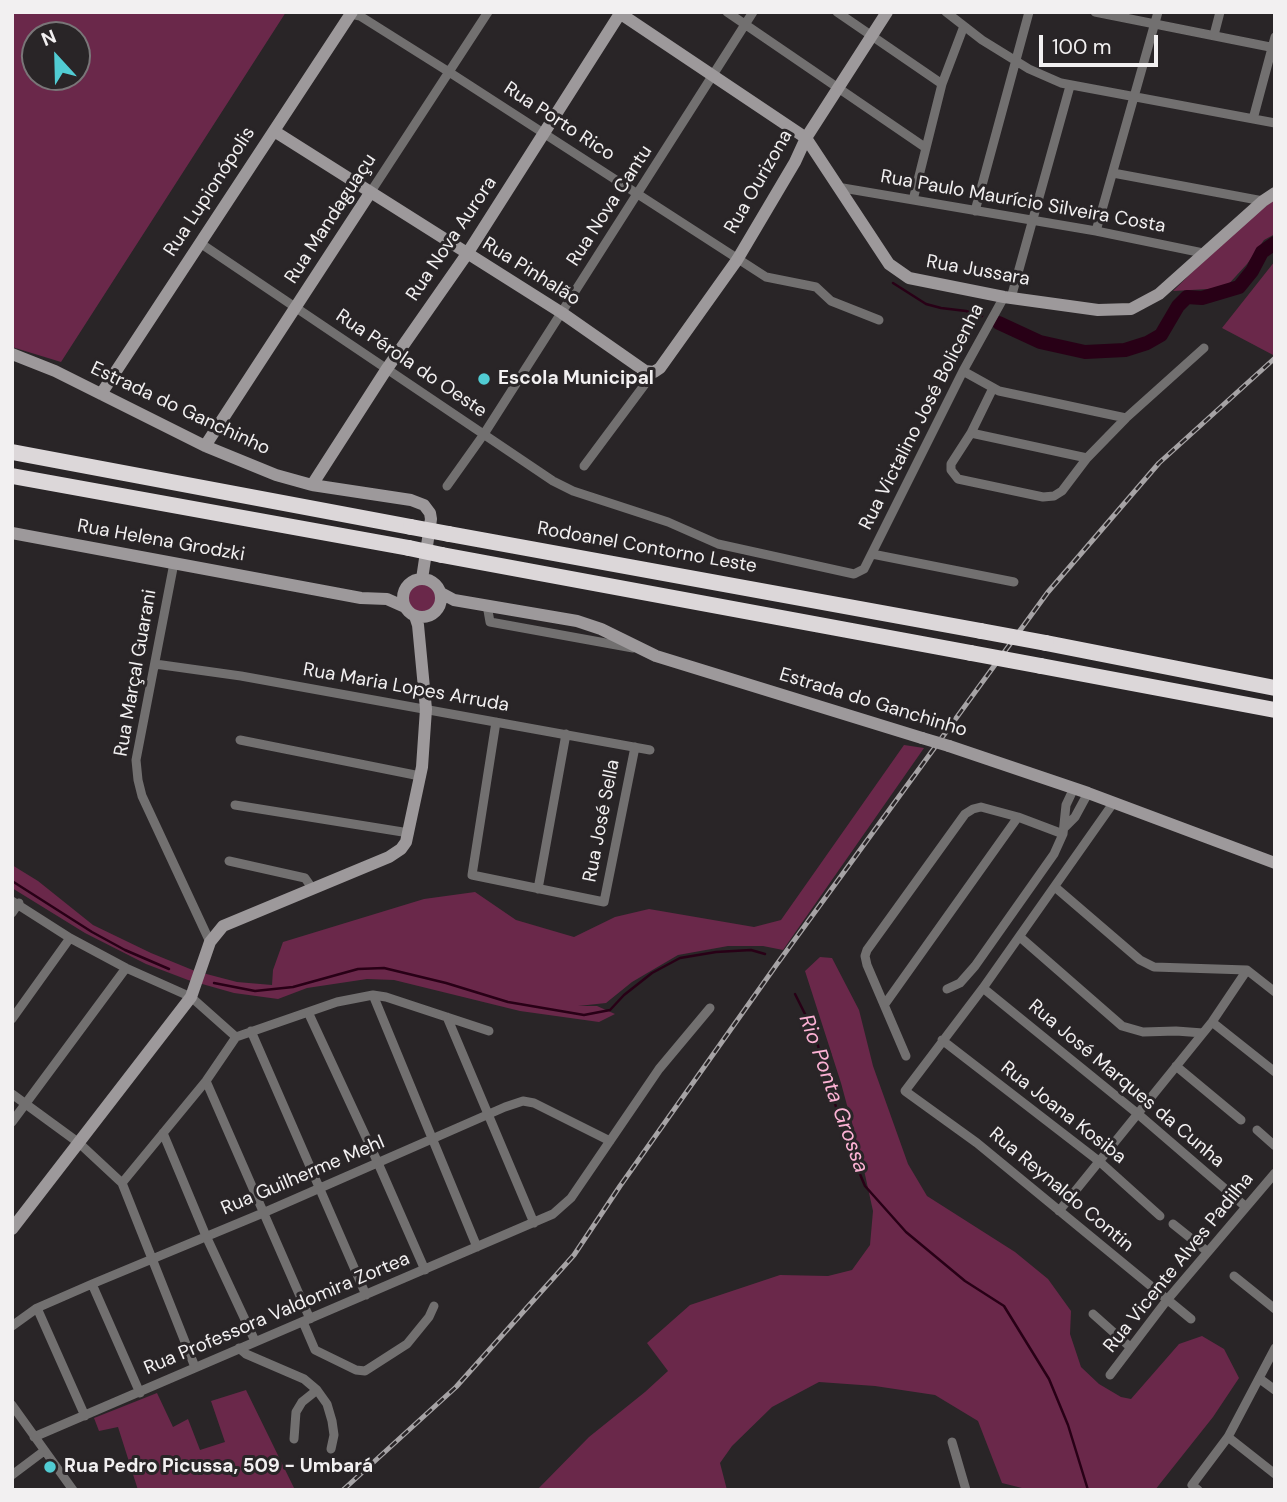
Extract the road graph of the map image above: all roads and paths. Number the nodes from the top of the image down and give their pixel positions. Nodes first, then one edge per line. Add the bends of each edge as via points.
1 (488, 12) edge
2 (727, 12) edge
3 (753, 12) edge
4 (837, 12) edge
5 (887, 12) edge
6 (946, 12) edge
7 (1029, 12) edge
8 (1095, 12) edge
9 (1158, 12) edge
10 (1220, 12) edge
11 (355, 13) edge
12 (619, 13) edge
13 (745, 25) junction
14 (1154, 25) junction
15 (964, 26) junction
16 (1214, 35) junction
17 (871, 36) junction
18 (1275, 37) edge
19 (1273, 48) edge
20 (1016, 61) junction
21 (449, 72) junction
22 (713, 77) junction
23 (942, 84) junction
24 (1070, 86) junction
25 (838, 88) junction
26 (1134, 98) junction
27 (1253, 119) junction
28 (1275, 123) edge
29 (274, 131) junction
30 (544, 133) junction
31 (806, 138) junction
32 (926, 148) junction
33 (1113, 173) junction
34 (837, 187) junction
35 (370, 193) junction
36 (1275, 194) edge
37 (638, 195) junction
38 (913, 200) junction
39 (1263, 201) junction
40 (975, 211) junction
41 (1034, 221) junction
42 (1097, 231) junction
43 (200, 243) junction
44 (1203, 253) junction
45 (467, 254) junction
46 (737, 260) junction
47 (1008, 297) junction
48 (296, 308) junction
49 (562, 313) junction
50 (879, 320) dead end
51 (1203, 348) dead end
52 (12, 354) edge
53 (386, 370) junction
54 (657, 370) junction
55 (963, 371) junction
56 (993, 388) junction
57 (101, 394) junction
58 (1126, 418) junction
59 (971, 433) junction
60 (484, 434) junction
61 (205, 446) junction
62 (12, 452) edge
63 (1087, 458) junction
64 (584, 466) dead end
65 (12, 476) edge
66 (312, 485) junction
67 (447, 486) dead end
68 (12, 533) edge
69 (872, 554) junction
70 (174, 563) junction
71 (422, 579) junction
72 (1014, 582) dead end
73 (304, 587) junction
74 (405, 590) junction
75 (441, 599) junction
76 (415, 616) junction
77 (155, 664) junction
78 (1275, 688) edge
79 (426, 709) junction
80 (1275, 710) edge
81 (496, 722) junction
82 (566, 734) junction
83 (240, 740) dead end
84 (635, 747) junction
85 (650, 750) dead end
86 (420, 776) junction
87 (1074, 788) junction
88 (1088, 793) junction
89 (1114, 802) junction
90 (235, 805) dead end
91 (1065, 813) junction
92 (1018, 817) junction
93 (1075, 817) junction
94 (1064, 830) junction
95 (409, 833) junction
96 (229, 861) dead end
97 (1275, 863) edge
98 (1055, 887) junction
99 (312, 888) junction
100 (538, 889) junction
101 (16, 902) edge
102 (12, 913) edge
103 (1020, 937) junction
104 (70, 938) junction
105 (210, 942) junction
106 (126, 968) junction
107 (1247, 970) junction
108 (983, 988) junction
109 (947, 989) dead end
110 (1275, 992) edge
111 (373, 995) junction
112 (191, 997) junction
113 (885, 1004) junction
114 (710, 1008) dead end
115 (308, 1012) junction
116 (447, 1017) junction
117 (12, 1019) edge
118 (1212, 1022) junction
119 (251, 1031) junction
120 (489, 1031) dead end
121 (1203, 1033) junction
122 (236, 1037) junction
123 (942, 1040) junction
124 (906, 1056) dead end
125 (1177, 1066) junction
126 (1275, 1072) edge
127 (206, 1081) junction
128 (12, 1094) edge
129 (26, 1104) junction
130 (489, 1114) junction
131 (1138, 1114) junction
132 (1241, 1121) dead end
133 (12, 1122) edge
134 (1257, 1130) dead end
135 (163, 1133) junction
136 (432, 1139) junction
137 (610, 1141) junction
138 (79, 1143) junction
139 (1275, 1146) edge
140 (1100, 1162) junction
141 (378, 1163) junction
142 (1275, 1173) edge
143 (122, 1183) junction
144 (321, 1188) junction
145 (1246, 1207) junction
146 (1059, 1212) junction
147 (262, 1213) junction
148 (1160, 1216) dead end
149 (534, 1223) junction
150 (1173, 1224) dead end
151 (12, 1228) edge
152 (206, 1236) junction
153 (477, 1247) junction
154 (1208, 1252) junction
155 (151, 1258) junction
156 (425, 1269) junction
157 (1234, 1276) dead end
158 (92, 1284) junction
159 (366, 1295) junction
160 (1167, 1300) junction
161 (434, 1306) dead end
162 (37, 1308) junction
163 (1275, 1309) edge
164 (1093, 1314) dead end
165 (1191, 1319) dead end
166 (306, 1320) junction
167 (12, 1326) edge
168 (255, 1341) junction
169 (1130, 1347) junction
170 (239, 1348) junction
171 (1275, 1348) edge
172 (195, 1367) junction
173 (1110, 1375) dead end
174 (1260, 1379) junction
175 (317, 1390) junction
176 (1275, 1390) edge
177 (140, 1393) junction
178 (12, 1405) edge
179 (85, 1416) junction
180 (34, 1437) junction
181 (1228, 1437) junction
182 (294, 1439) dead end
183 (952, 1442) dead end
184 (331, 1449) dead end
185 (44, 1451) junction
186 (12, 1475) edge
187 (1275, 1475) edge
188 (1195, 1487) edge
189 (73, 1490) edge
190 (967, 1490) edge

1 - 21 street, Rua Mandaguaçu
2 - 13 street
3 - 13 street, Rua Nova Cantu
4 - 17 street
5 - 17 street, Rua Ourizona
6 - 15 street
7 - 20 street
8 - 14 street
9 - 14 street
10 - 16 street
11 - 21 street, Rua Porto Rico
11 - 29 street, Rua Lupionópolis
12 - 22 street, Rua Jussara
12 - 30 street, Rua Nova Aurora
13 - 22 street, Rua Nova Cantu
13 - 25 street
14 - 16 street
14 - 26 street
15 - 20 street
15 - 23 street
16 - 19 street
17 - 23 street
17 - 25 street, Rua Ourizona
18 - 19 street
19 - 27 street
20 - 24 street
20 - 40 street
21 - 30 street, Rua Porto Rico
21 - 35 street, Rua Mandaguaçu
22 - 31 street, Rua Jussara
22 - 37 street, Rua Nova Cantu
23 - 32 street
24 - 26 street
24 - 41 street, Rua Victalino José Bolicenha
25 - 31 street, Rua Ourizona
25 - 32 street
26 - 27 street
26 - 33 street
27 - 28 street
29 - 35 street, Rua Pinhalão
29 - 43 street, Rua Lupionópolis
30 - 37 street, Rua Porto Rico
30 - 45 street, Rua Nova Aurora
31 - 34 street, Rua Jussara
31 - 46 street, Rua Ourizona
32 - 38 street
33 - 39 street
33 - 42 street
34 - 38 street, Rua Paulo Maurício Silveira Costa
34 - 47 street, Rua Jussara via 899,273
35 - 45 street, Rua Pinhalão
35 - 48 street, Rua Mandaguaçu
36 - 39 street, Rua Jussara
37 - 46 street, Rua Porto Rico
37 - 49 street, Rua Nova Cantu
38 - 40 street, Rua Paulo Maurício Silveira Costa
39 - 44 street, Rua Jussara
40 - 41 street, Rua Paulo Maurício Silveira Costa
41 - 42 street, Rua Paulo Maurício Silveira Costa
41 - 47 street, Rua Victalino José Bolicenha
42 - 44 street, Rua Paulo Maurício Silveira Costa
43 - 48 street, Rua Pérola do Oeste
43 - 57 street, Rua Lupionópolis
44 - 47 street, Rua Jussara via 1159,294 1131,309 1098,310
45 - 49 street, Rua Pinhalão
45 - 53 street, Rua Nova Aurora
46 - 50 street, Rua Porto Rico via 766,277 816,287 831,301
46 - 54 street, Rua Ourizona
47 - 55 street, Rua Victalino José Bolicenha
48 - 53 street, Rua Pérola do Oeste
48 - 61 street, Rua Mandaguaçu
49 - 54 street, Rua Pinhalão via 645,371
49 - 60 street, Rua Nova Cantu
51 - 58 street
52 - 57 street, Estrada do Ganchinho
53 - 60 street, Rua Pérola do Oeste
53 - 66 street, Rua Nova Aurora
54 - 64 street
55 - 56 street
55 - 69 street, Rua Victalino José Bolicenha
56 - 58 street
56 - 59 street
57 - 61 street, Estrada do Ganchinho
58 - 63 street
59 - 63 street
59 - 63 street via 951,464 958,479 1054,496
60 - 67 street, Rua Nova Cantu
60 - 69 street, Rua Pérola do Oeste via 573,491 719,544 854,574 864,569
61 - 66 street, Estrada do Ganchinho
62 - 78 highway, Rodoanel Contorno Leste, bridge
65 - 80 highway, bridge
66 - 71 street, Estrada do Ganchinho via 424,505 431,519
68 - 70 street, Rua Helena Grodzki
69 - 72 street
70 - 73 street, Rua Helena Grodzki
70 - 77 street, Rua Marçal Guarani
71 - 74 street
71 - 75 street via 435,583
73 - 74 street, Rua Helena Grodzki
73 - 76 street, Rua Helena Grodzki via 387,599
74 - 76 street
75 - 76 street via 433,614
75 - 87 street, Estrada do Ganchinho, bridge via 577,621 641,650
76 - 79 street
77 - 79 street, Rua Maria Lopes Arruda
77 - 105 street, Rua Marçal Guarani via 136,760 138,780
79 - 81 street, Rua Maria Lopes Arruda
79 - 86 street
81 - 82 street, Rua Maria Lopes Arruda
81 - 100 street via 472,875
82 - 84 street, Rua Maria Lopes Arruda
82 - 100 street
83 - 86 street
84 - 85 street, Rua Maria Lopes Arruda
84 - 100 street, Rua José Sella via 604,902
86 - 95 street
87 - 88 street, Estrada do Ganchinho
87 - 91 street
88 - 89 street, Estrada do Ganchinho
88 - 93 street
89 - 97 street, Estrada do Ganchinho
89 - 98 street
90 - 95 street
91 - 93 street
91 - 94 street
92 - 94 street
92 - 113 street
92 - 113 street via 981,807 965,814 867,950 867,965
93 - 94 street
94 - 109 street via 1054,854 975,966 960,983
95 - 99 street via 401,849 388,857
96 - 99 street via 305,878
98 - 103 street
98 - 107 street via 1154,967
99 - 105 street via 223,926
101 - 102 street
101 - 104 street
103 - 108 street
103 - 121 street via 1122,1026 1143,1032
104 - 106 street
104 - 117 street
105 - 112 street
106 - 112 street
106 - 129 street
107 - 110 street
107 - 118 street
108 - 123 street
108 - 131 street, Rua José Marques da Cunha
111 - 115 street
111 - 116 street
111 - 136 street
112 - 122 street
112 - 138 street
113 - 124 street
114 - 137 street, Rua Professora Valdomira Zortea via 659,1069
115 - 119 street
115 - 141 street
116 - 120 street
116 - 130 street
118 - 121 street
118 - 126 street
119 - 122 street
119 - 144 street
121 - 125 street
122 - 127 street
123 - 140 street, Rua Joana Kosiba
123 - 146 street, Rua Reynaldo Contin via 905,1091 977,1143
125 - 131 street
125 - 132 street
127 - 135 street
127 - 147 street
128 - 129 street
129 - 133 street
129 - 138 street
130 - 136 street, Rua Guilherme Mehl
130 - 137 street, Rua Guilherme Mehl via 528,1101
130 - 149 street
131 - 140 street
131 - 145 street, Rua José Marques da Cunha
134 - 139 street
135 - 143 street
135 - 152 street
136 - 141 street, Rua Guilherme Mehl
136 - 153 street
137 - 149 street, Rua Professora Valdomira Zortea via 571,1198
138 - 143 street
138 - 151 street
140 - 146 street
140 - 148 street, Rua Joana Kosiba
141 - 144 street, Rua Guilherme Mehl
141 - 156 street
142 - 145 street, Rua Vicente Alves Padilha
143 - 155 street
144 - 147 street, Rua Guilherme Mehl
144 - 159 street
145 - 154 street, Rua Vicente Alves Padilha
146 - 160 street, Rua Reynaldo Contin
147 - 152 street, Rua Guilherme Mehl
147 - 166 street
149 - 153 street, Rua Professora Valdomira Zortea
150 - 154 street
152 - 155 street, Rua Guilherme Mehl
152 - 168 street
153 - 156 street, Rua Professora Valdomira Zortea
154 - 160 street, Rua Vicente Alves Padilha
155 - 158 street, Rua Guilherme Mehl
155 - 172 street
156 - 159 street, Rua Professora Valdomira Zortea
157 - 163 street
158 - 162 street, Rua Guilherme Mehl
158 - 177 street
159 - 166 street, Rua Professora Valdomira Zortea
160 - 165 street, Rua Reynaldo Contin
160 - 169 street, Rua Vicente Alves Padilha
161 - 166 street via 407,1344 365,1371 315,1350
162 - 167 street, Rua Guilherme Mehl
162 - 179 street
164 - 169 street
166 - 168 street, Rua Professora Valdomira Zortea
168 - 170 street, Rua Professora Valdomira Zortea
169 - 173 street, Rua Vicente Alves Padilha
170 - 172 street, Rua Professora Valdomira Zortea
170 - 175 street via 304,1379
171 - 174 street
172 - 177 street, Rua Professora Valdomira Zortea
174 - 176 street
174 - 181 street
175 - 182 street via 296,1412
175 - 184 street via 332,1421
177 - 179 street, Rua Professora Valdomira Zortea
178 - 180 street
179 - 180 street, Rua Professora Valdomira Zortea
180 - 185 street
181 - 187 street
181 - 188 street
183 - 190 street
185 - 186 street
185 - 189 street

